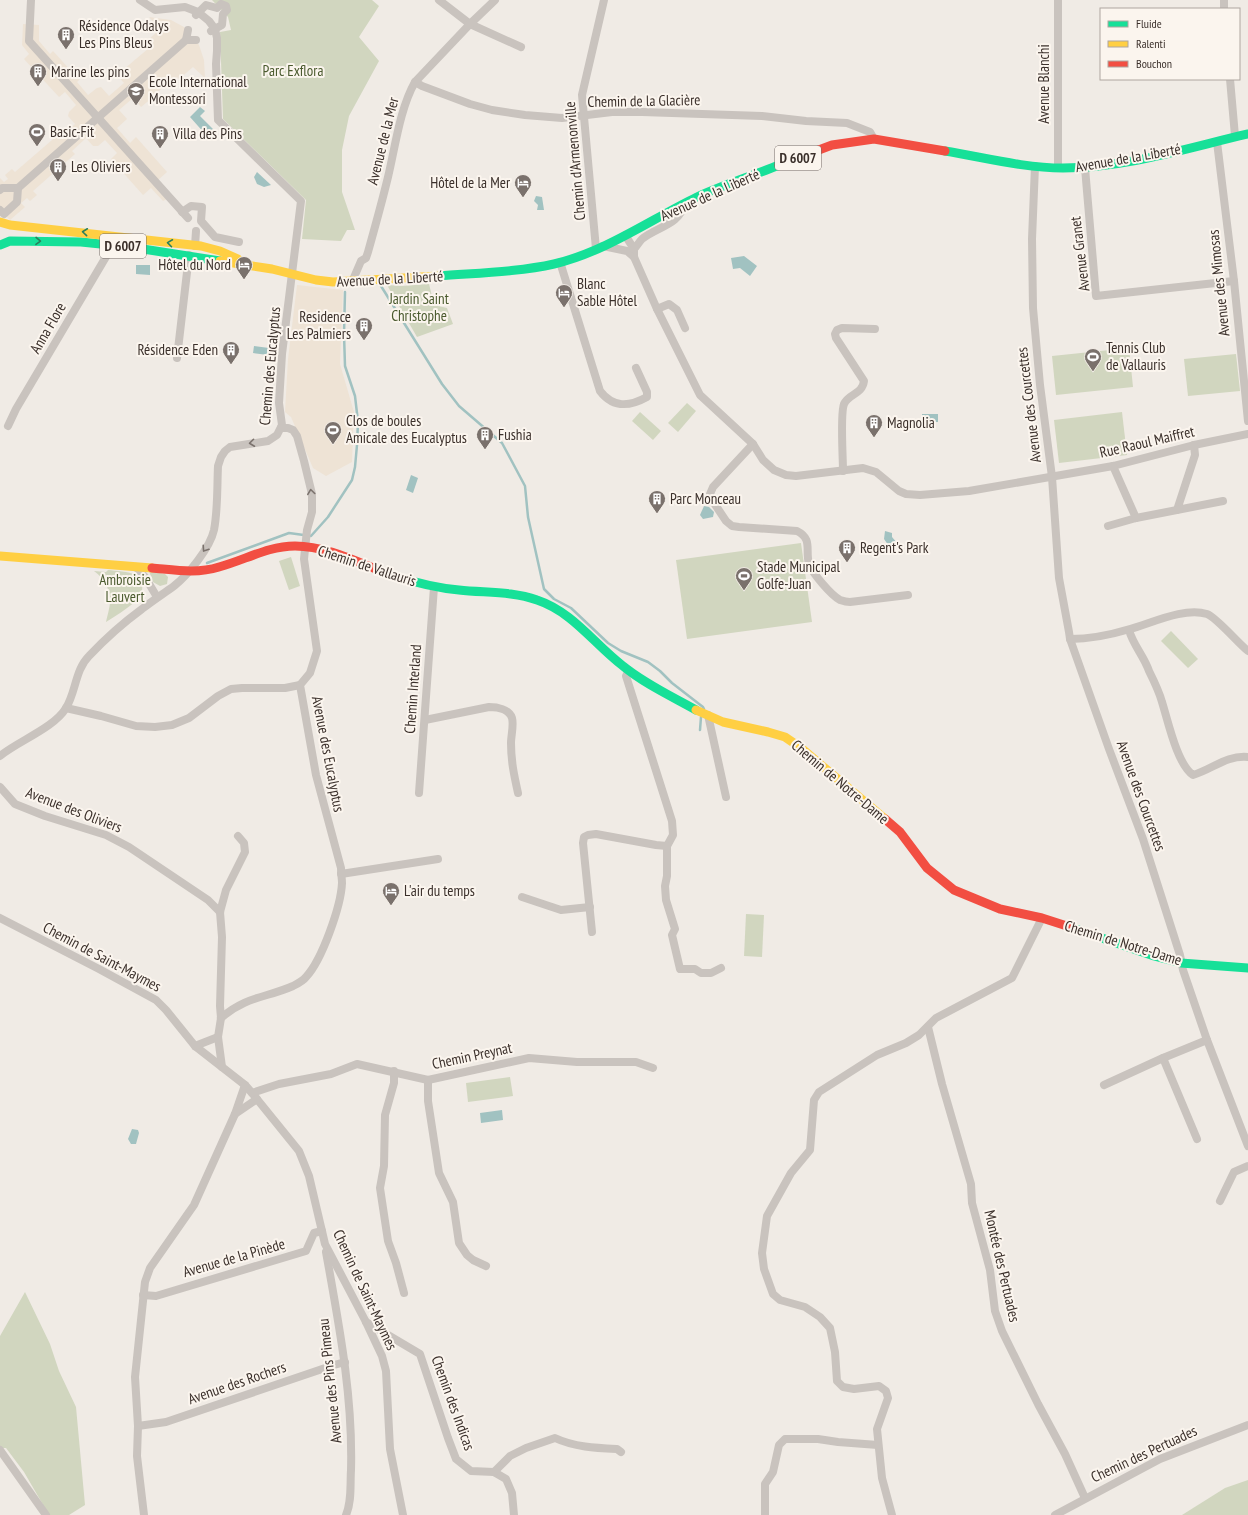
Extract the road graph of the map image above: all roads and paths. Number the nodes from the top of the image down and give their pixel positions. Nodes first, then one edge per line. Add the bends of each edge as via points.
1 (31, 0) edge
2 (140, 0) edge
3 (439, 0) edge
4 (495, 0) edge
5 (604, 0) edge
6 (1058, 0) edge
7 (197, 14) junction
8 (470, 24) junction
9 (188, 30) dead end
10 (213, 30) junction
11 (186, 40) junction
12 (196, 40) dead end
13 (520, 47) dead end
14 (1230, 80) edge
15 (415, 82) junction
16 (583, 116) junction
17 (97, 118) junction
18 (1248, 134) edge
19 (1235, 136) junction
20 (874, 139) junction
21 (1217, 142) junction
22 (1035, 166) junction
23 (1058, 168) junction
24 (1085, 168) junction
25 (18, 188) junction
26 (0, 190) edge
27 (684, 204) junction
28 (0, 210) edge
29 (0, 222) edge
30 (196, 231) dead end
31 (625, 235) junction
32 (239, 242) dead end
33 (0, 245) edge
34 (113, 245) junction
35 (195, 246) junction
36 (600, 247) junction
37 (632, 252) junction
38 (189, 255) junction
39 (560, 262) junction
40 (246, 265) junction
41 (292, 274) junction
42 (1234, 281) junction
43 (352, 282) junction
44 (658, 309) junction
45 (685, 328) dead end
46 (875, 329) dead end
47 (177, 358) dead end
48 (636, 368) dead end
49 (1246, 378) edge
50 (1248, 421) edge
51 (8, 426) dead end
52 (281, 428) junction
53 (1248, 434) edge
54 (753, 444) junction
55 (1194, 445) junction
56 (1113, 466) junction
57 (843, 470) junction
58 (1052, 477) junction
59 (1223, 501) dead end
60 (1177, 510) junction
61 (1136, 518) junction
62 (1108, 526) dead end
63 (304, 543) junction
64 (0, 556) edge
65 (136, 567) junction
66 (188, 572) junction
67 (434, 587) junction
68 (908, 595) dead end
69 (157, 597) junction
70 (1129, 630) junction
71 (1070, 639) junction
72 (1248, 651) edge
73 (629, 670) junction
74 (300, 685) junction
75 (66, 708) junction
76 (708, 715) junction
77 (425, 720) junction
78 (0, 756) edge
79 (1248, 757) edge
80 (0, 787) edge
81 (419, 793) dead end
82 (518, 793) dead end
83 (726, 797) dead end
84 (238, 836) dead end
85 (667, 846) junction
86 (438, 859) dead end
87 (341, 874) junction
88 (223, 895) junction
89 (522, 897) dead end
90 (208, 900) junction
91 (590, 906) junction
92 (220, 912) junction
93 (0, 918) edge
94 (1042, 918) junction
95 (592, 932) dead end
96 (1181, 963) junction
97 (720, 968) dead end
98 (1248, 968) edge
99 (221, 1018) junction
100 (928, 1027) junction
101 (218, 1037) junction
102 (1207, 1040) junction
103 (195, 1046) junction
104 (1163, 1058) junction
105 (222, 1067) junction
106 (653, 1068) dead end
107 (394, 1071) junction
108 (428, 1080) junction
109 (1104, 1084) dead end
110 (245, 1085) junction
111 (255, 1096) junction
112 (235, 1114) junction
113 (1197, 1139) dead end
114 (1248, 1146) edge
115 (1248, 1166) edge
116 (1220, 1201) dead end
117 (322, 1231) junction
118 (325, 1244) junction
119 (486, 1266) dead end
120 (404, 1293) dead end
121 (143, 1295) junction
122 (366, 1322) junction
123 (345, 1362) junction
124 (1248, 1425) edge
125 (138, 1426) junction
126 (878, 1445) junction
127 (0, 1450) edge
128 (621, 1452) dead end
129 (494, 1472) junction
130 (1085, 1498) junction
131 (46, 1515) edge
132 (144, 1515) edge
133 (346, 1515) edge
134 (402, 1515) edge
135 (514, 1515) edge
136 (765, 1515) edge
137 (892, 1515) edge
138 (1055, 1515) edge

1 - 17 street via 29,42
2 - 7 street via 155,10 185,7
3 - 8 street
4 - 8 street, Avenue de la Mer
5 - 16 street, Chemin d'Armenonville via 582,95
6 - 23 street, Avenue Blanchi
7 - 10 street via 209,20
7 - 10 street via 206,5 217,8 221,4 226,6 222,25
8 - 13 street
8 - 15 street, Avenue de la Mer
9 - 11 street
10 - 41 street, Chemin des Eucalyptus via 217,51 218,120 301,201
11 - 12 street
11 - 17 street
14 - 19 street
15 - 16 street, Chemin de la Glacière via 470,104 494,110 562,118
15 - 43 street, Avenue de la Mer via 400,122 366,258 361,261
16 - 20 street, Chemin de la Glacière via 612,112 642,112 762,116 847,123 870,132
16 - 36 street, Chemin d'Armenonville
17 - 25 street
17 - 32 street via 185,215 191,206 202,207 201,222 215,237
18 - 19 main road, Avenue de la Liberté / D 6007
19 - 21 main road, Avenue de la Liberté / D 6007
20 - 22 main road, Avenue de la Liberté / D 6007
20 - 27 main road, Avenue de la Liberté / D 6007 via 832,145
21 - 24 main road, Avenue de la Liberté / D 6007 via 1138,160
21 - 42 street, Avenue des Mimosas
22 - 23 main road, Avenue de la Liberté / D 6007
22 - 58 street, Avenue des Courcettes via 1033,308
23 - 24 main road, Avenue de la Liberté / D 6007
24 - 42 street, Avenue Granet via 1096,296
25 - 26 street
25 - 28 street via 17,202 4,214
27 - 31 main road, Avenue de la Liberté / D 6007
27 - 37 street via 677,218 642,239
35 -> 29 main road, D 6007
30 - 35 street
31 - 36 main road, Avenue de la Liberté / D 6007
31 - 37 street, Rue Raoul Maiffret
33 -> 34 main road, D 6007 via 10,241 33,240
34 - 38 main road, D 6007
34 - 51 street, Anna Flore
35 - 40 main road, D 6007 via 218,250
36 - 37 street
36 - 39 main road, Avenue de la Liberté / D 6007
37 - 44 street, Rue Raoul Maiffret
38 - 40 main road, D 6007
38 - 47 street
39 - 43 main road, Avenue de la Liberté / D 6007 via 485,273
39 - 48 street via 600,391 605,398 622,404 636,403 647,397
40 - 41 main road, Avenue de la Liberté / D 6007 via 272,268
41 - 43 main road, Avenue de la Liberté / D 6007 via 323,281
41 - 52 street, Chemin des Eucalyptus via 282,354 279,403
42 - 49 street, Avenue des Mimosas via 1242,369
44 - 45 street via 669,304 676,310
44 - 54 street, Rue Raoul Maiffret via 700,395
46 - 57 street via 842,328 835,334 864,381 863,387 848,398 843,409
49 - 50 street, Avenue des Mimosas
63 -> 52 street, Avenue des Eucalyptus via 312,512 312,494 296,436 293,430
52 -> 66 street, Chemin des Eucalyptus via 277,435 268,441 230,447 221,457 218,466 214,530 210,542
53 - 55 street, Rue Raoul Maiffret
54 - 57 street, Rue Raoul Maiffret via 763,460 774,470 786,475
54 - 68 street via 713,487 710,494 726,522 732,526 796,531 804,535 809,563 814,573 834,596 842,601
55 - 56 street, Rue Raoul Maiffret
55 - 60 street via 1194,456
56 - 58 street, Rue Raoul Maiffret
56 - 61 street
57 - 58 street, Rue Raoul Maiffret via 863,468 876,472 899,491 912,495 969,491
58 - 71 street, Avenue des Courcettes via 1059,578
59 - 60 street
60 - 61 street
61 - 62 street
63 - 66 main road, Chemin de Vallauris via 265,551 209,570
63 - 67 main road, Chemin de Vallauris
63 - 74 street, Avenue des Eucalyptus via 317,651 310,673
64 - 65 main road, Chemin de Vallauris
65 - 66 main road, Chemin de Vallauris
65 - 69 street
66 - 69 street, Chemin des Eucalyptus via 174,586
67 - 73 main road, Chemin de Notre-Dame via 515,593 549,604 573,620
67 - 77 street, Chemin Interland
69 - 75 street, Chemin des Eucalyptus via 100,644 86,659
70 - 71 street via 1090,639
70 - 72 street via 1191,612 1208,615
70 - 79 street via 1148,668 1179,755 1188,772 1203,772 1237,756
71 - 96 street, Avenue des Courcettes via 1143,839
73 - 76 main road, Chemin de Notre-Dame via 684,704
73 - 85 street via 626,676 672,821 673,835
74 - 75 street via 285,688 231,689 189,718 172,725 155,727 136,726
74 - 87 street, Avenue des Eucalyptus via 316,775
75 - 78 street, Chemin des Eucalyptus via 57,718
76 - 83 street
76 - 94 main road, Chemin de Notre-Dame via 722,722 784,737 801,748 900,832 927,868 954,890 1000,909
77 - 81 street, Chemin Interland
77 - 82 street via 489,707 498,707 508,712 512,719 512,764
80 - 90 street, Avenue des Oliviers via 16,804 106,835 129,847
84 - 88 street via 244,843 245,852
85 - 91 street via 596,834 584,837
85 - 97 street via 666,900 675,929 672,935 680,969 711,973
86 - 87 street
87 - 99 street, Avenue des Eucalyptus via 338,906 318,960 306,978 294,985 246,1001
88 - 90 street
88 - 92 street
89 - 91 street via 561,910
90 - 92 street, Avenue des Oliviers
91 - 95 street
92 - 99 street
93 - 103 street, Chemin de Saint-Maymes via 156,1000
94 - 96 main road, Chemin de Notre-Dame
94 - 100 street via 1012,978 936,1018
96 - 98 main road, Chemin de Notre-Dame
96 - 102 street, Avenue des Courcettes
99 - 101 street
100 - 126 street via 906,1043 877,1055 819,1092 814,1100 810,1150 791,1173 767,1216 764,1232 764,1269 773,1294 780,1300 805,1307 830,1328 837,1381 843,1387 854,1389 879,1386 886,1391 888,1398 877,1429
100 - 130 street, Montée des Pertuades via 971,1184 972,1203 990,1270 995,1311 1002,1331
101 - 103 street
101 - 105 street
102 - 104 street
102 - 114 street, Avenue des Courcettes
103 - 105 street, Chemin de Saint-Maymes
104 - 109 street
104 - 113 street
105 - 110 street, Chemin de Saint-Maymes
106 - 108 street, Chemin Preynat via 636,1062 577,1062 529,1058
107 - 108 street, Chemin Preynat
107 - 111 street, Chemin Preynat via 357,1064 331,1074 279,1084
107 - 120 street via 394,1083 385,1115 384,1166 380,1188 388,1241
108 - 119 street via 428,1101 439,1173 453,1202 459,1243 467,1255
110 - 111 street, Chemin de Saint-Maymes
110 - 112 street
111 - 112 street
111 - 117 street, Chemin de Saint-Maymes via 299,1151 309,1176
112 - 121 street via 194,1205 150,1268
115 - 116 street via 1234,1172
117 - 118 street, Chemin de Saint-Maymes
117 - 121 street, Avenue de la Pinède via 314,1233 306,1251 156,1296
118 - 122 street, Chemin de Saint-Maymes
118 - 123 street, Avenue des Pins Pimeau
121 - 125 street via 135,1377
122 - 129 street, Chemin des Indicas via 420,1354 456,1459 471,1471
122 - 134 street, Chemin de Saint-Maymes via 386,1371 390,1449
123 - 125 street, Avenue des Rochers via 166,1422
123 - 133 street, Avenue des Pins Pimeau via 350,1404 351,1451 350,1506
124 - 130 street, Chemin des Pertuades via 1160,1459
125 - 132 street via 137,1456
126 - 136 street via 818,1439 785,1439 779,1445 773,1472 765,1484
126 - 137 street via 882,1478
127 - 131 street
128 - 129 street via 617,1449 580,1446 555,1438 510,1456
129 - 135 street via 506,1479 512,1493
130 - 138 street, Chemin des Pertuades

